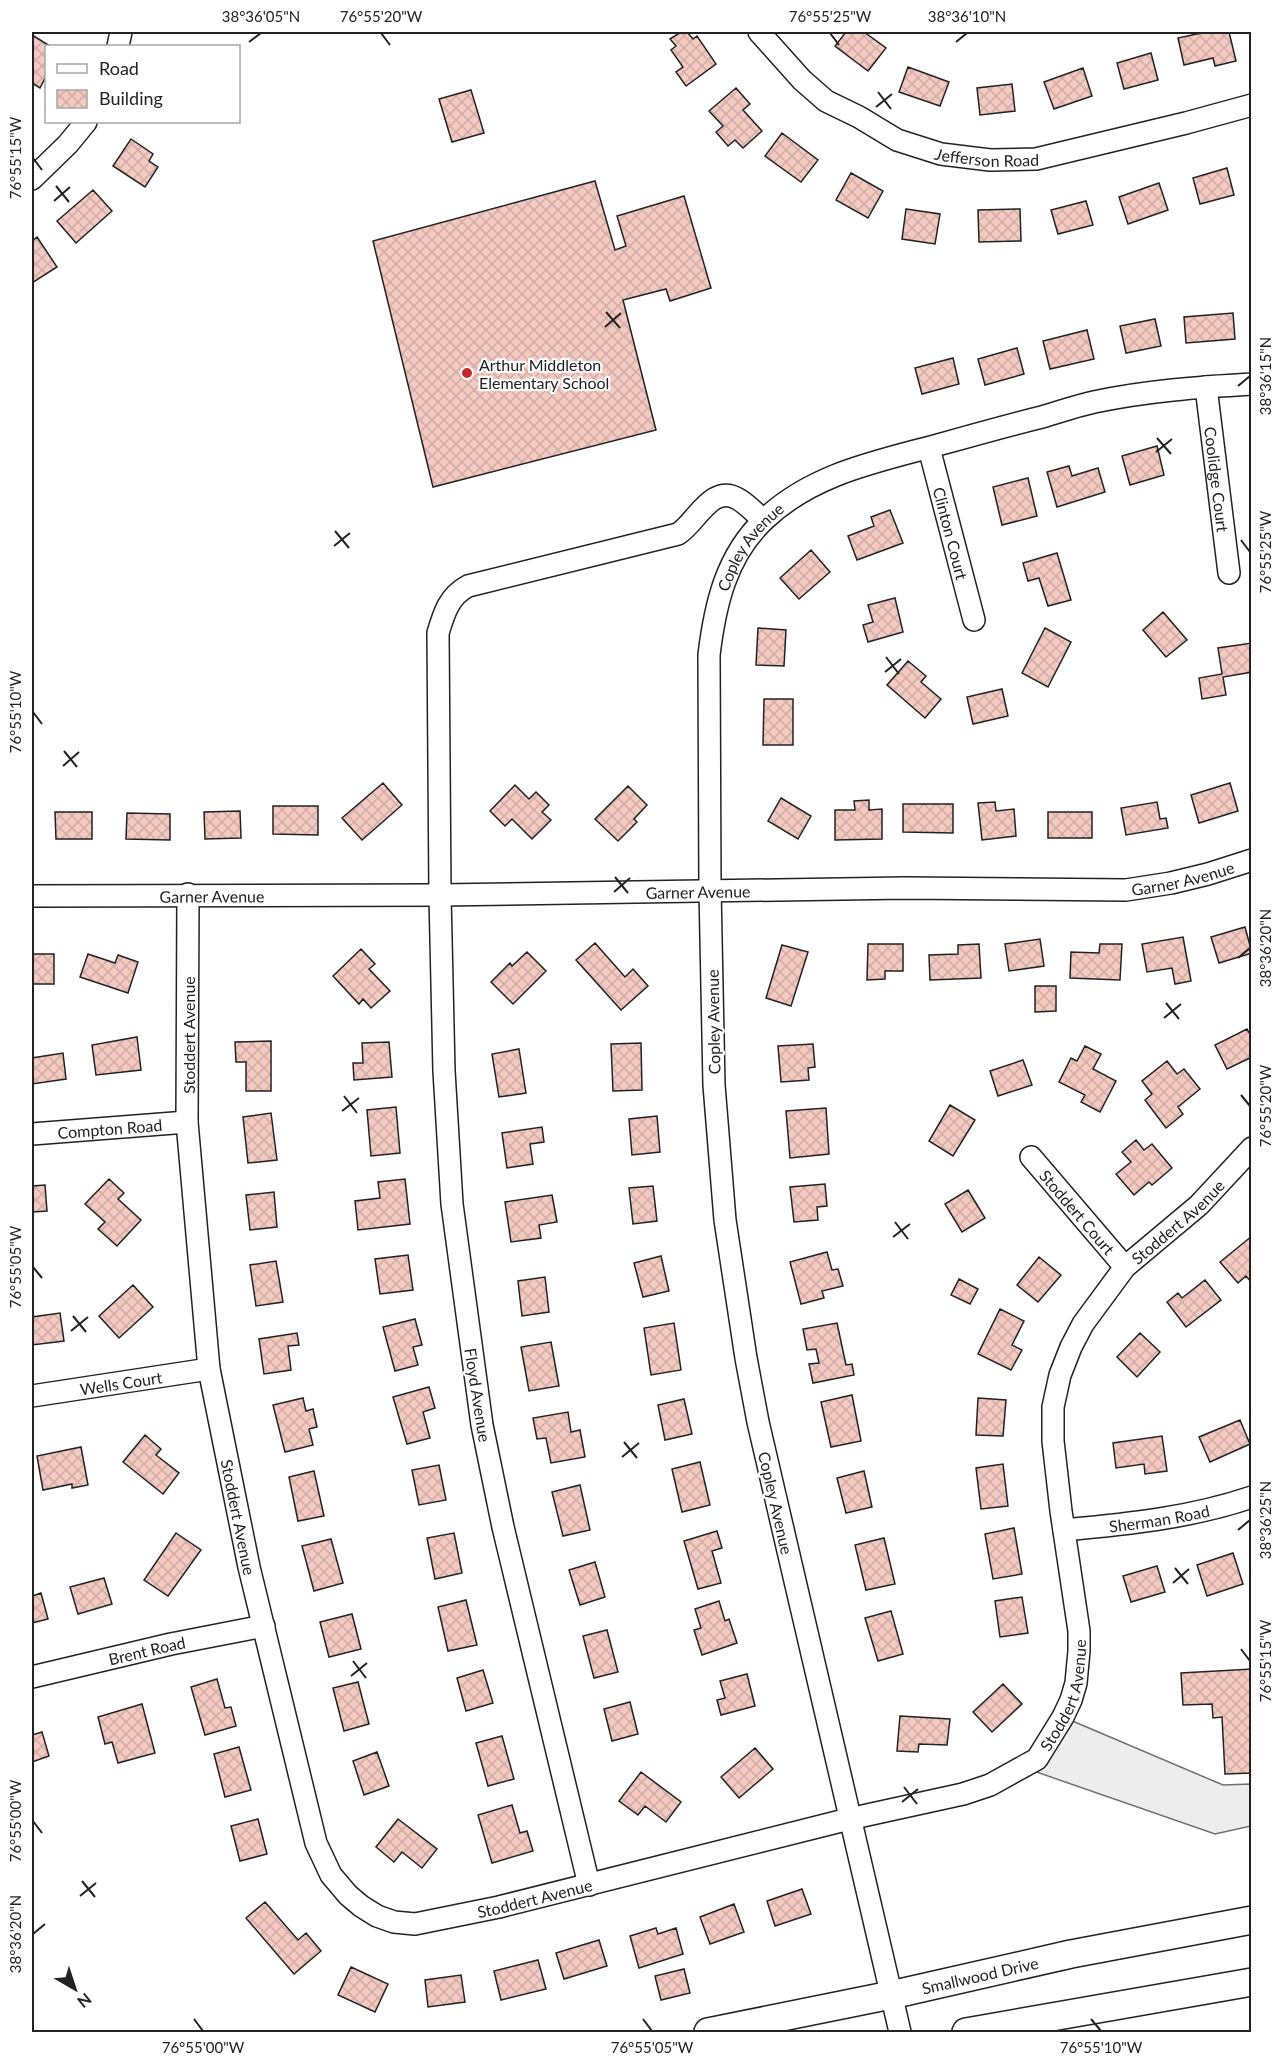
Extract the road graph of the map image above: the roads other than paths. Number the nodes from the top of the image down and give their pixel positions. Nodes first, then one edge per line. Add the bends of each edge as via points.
1 (759, 32) edge
2 (1251, 105) edge
3 (85, 123) edge
4 (32, 179) edge
5 (1251, 384) edge
6 (1206, 387) junction
7 (929, 448) junction
8 (763, 520) junction
9 (1229, 573) dead end
10 (974, 620) dead end
11 (1251, 860) edge
12 (710, 889) junction
13 (188, 894) junction
14 (440, 895) junction
15 (32, 896) edge
16 (187, 1122) junction
17 (32, 1134) edge
18 (1251, 1148) edge
19 (1031, 1157) dead end
20 (1125, 1267) junction
21 (209, 1369) junction
22 (32, 1396) edge
23 (1251, 1497) edge
24 (1064, 1530) junction
25 (264, 1626) junction
26 (32, 1677) edge
27 (849, 1819) junction
28 (589, 1885) junction
29 (1251, 1920) edge
30 (1251, 1982) edge
31 (891, 1995) junction
32 (708, 2032) edge
33 (900, 2032) edge
34 (966, 2032) edge

1 - 2 street, Jefferson Road via 802,80 826,100 897,140 941,154 990,160 1036,159
3 - 4 street
5 - 6 street, Copley Avenue
6 - 7 street, Copley Avenue via 1093,402
6 - 9 street, Coolidge Court
7 - 8 street, Copley Avenue via 824,479
7 - 10 street, Clinton Court
8 - 12 street, Copley Avenue via 741,547 727,573 712,629
8 - 14 street, Floyd Avenue via 735,497 724,495 712,499 678,534 468,586 451,598 438,633
11 - 12 street, Garner Avenue via 1171,883 1126,890
12 - 14 street, Garner Avenue
12 - 27 street, Copley Avenue via 714,1085 725,1220 758,1422
13 - 14 street, Garner Avenue
13 - 15 street, Garner Avenue
13 - 16 street, Stoddert Avenue
14 - 28 street, Floyd Avenue via 452,1204 482,1425
16 - 17 street, Compton Road
16 - 21 street, Stoddert Avenue
18 - 20 street, Stoddert Avenue via 1199,1205
19 - 20 street, Stoddert Court
20 - 24 street, Stoddert Avenue via 1083,1324 1060,1375 1053,1407 1053,1441
21 - 22 street, Wells Court
21 - 25 street, Stoddert Avenue
23 - 24 street, Sherman Road via 1181,1517
24 - 27 street, Stoddert Avenue via 1079,1631 1078,1666 1071,1700 1040,1756 990,1785 963,1794
25 - 26 street, Brent Road
25 - 28 street, Stoddert Avenue via 316,1843 331,1875 361,1906 394,1922 415,1924
27 - 28 street, Stoddert Avenue
27 - 31 street, Copley Avenue
29 - 31 main road, Smallwood Drive via 1071,1954
30 - 34 main road
31 - 32 main road, Smallwood Drive
31 - 33 street, Copley Avenue

